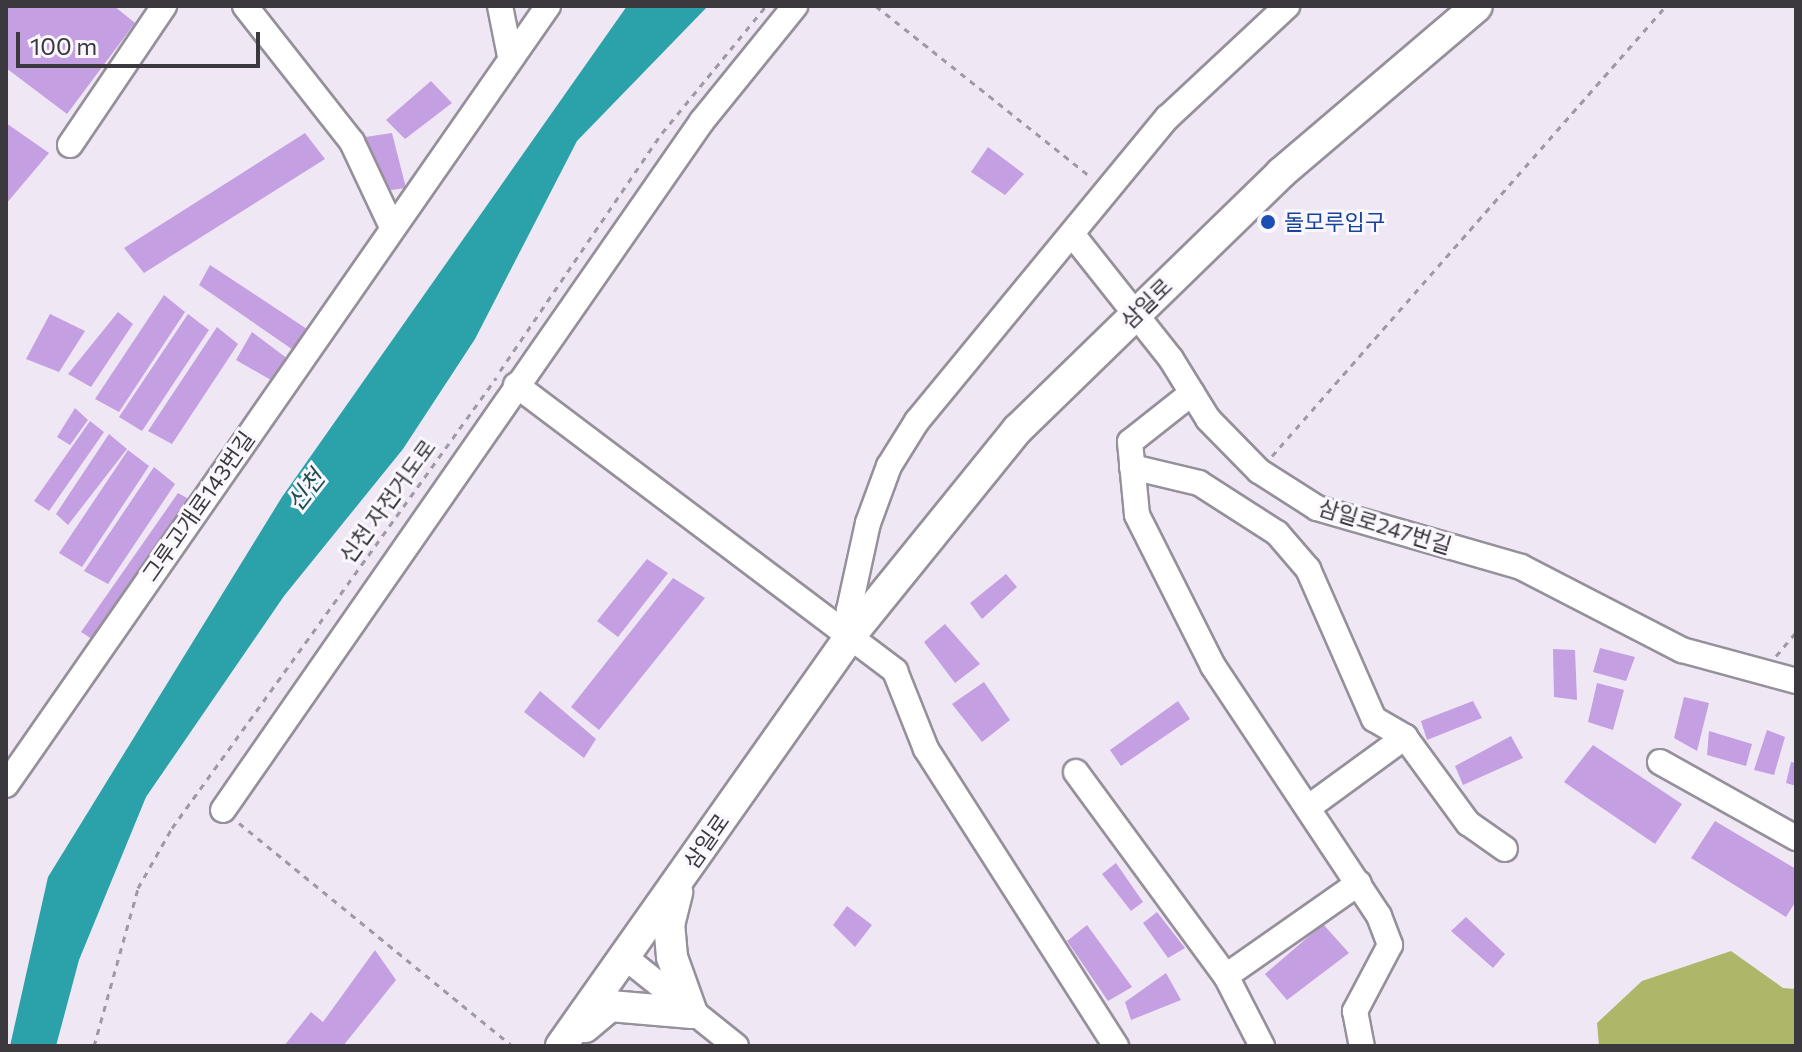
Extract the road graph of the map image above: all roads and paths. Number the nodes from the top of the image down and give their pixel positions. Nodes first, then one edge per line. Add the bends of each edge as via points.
1 (164, 6) edge
2 (245, 6) edge
3 (500, 6) edge
4 (548, 6) edge
5 (766, 6) edge
6 (795, 6) edge
7 (876, 6) edge
8 (1287, 6) edge
9 (1477, 6) edge
10 (1666, 6) edge
11 (510, 56) junction
12 (70, 145) dead end
13 (1105, 188) junction
14 (392, 227) junction
15 (1072, 234) junction
16 (1135, 313) junction
17 (516, 385) junction
18 (1192, 393) junction
19 (1132, 467) junction
20 (1259, 471) junction
21 (1796, 632) edge
22 (851, 635) junction
23 (1764, 672) junction
24 (1796, 681) edge
25 (1405, 737) junction
26 (1660, 762) dead end
27 (1076, 772) dead end
28 (6, 785) edge
29 (1309, 807) junction
30 (223, 810) joint
31 (1796, 838) edge
32 (1505, 849) dead end
33 (680, 878) junction
34 (1359, 883) junction
35 (626, 958) junction
36 (1226, 976) junction
37 (692, 1013) junction
38 (1356, 1045) edge
39 (94, 1046) edge
40 (512, 1046) edge
41 (562, 1046) edge
42 (736, 1046) edge
43 (1116, 1046) edge
44 (1262, 1046) edge

1 - 12 street
2 - 14 street via 352,142
3 - 11 street
4 - 11 street, 그루고개로143번길
5 - 39 path, 신천 자전거도로 via 662,133 479,403 172,828 138,888
6 - 17 street via 702,121
7 - 13 path
8 - 13 street, 삼일로 via 1168,117
9 - 16 main road, 삼일로 via 1281,173
10 - 20 path
11 - 14 street, 그루고개로143번길
13 - 15 street, 삼일로
14 - 28 street, 그루고개로143번길
15 - 16 street, 삼일로247번길
15 - 22 street, 삼일로 via 931,401 889,466 861,551
16 - 18 street, 삼일로247번길
16 - 22 main road, 삼일로 via 1018,429
17 - 22 street
17 - 30 street
18 - 19 street via 1130,442
18 - 20 street, 삼일로247번길
19 - 25 street via 1199,483 1277,533 1308,569 1374,719
19 - 29 street via 1137,515 1213,666
20 - 23 street, 삼일로247번길 via 1317,508 1521,567 1682,650
21 - 23 path
22 - 33 main road, 삼일로
22 - 43 street via 895,671 926,749
23 - 24 street, 삼일로247번길
25 - 29 street
25 - 32 street via 1468,823
26 - 31 street
27 - 36 street
29 - 34 street
30 - 40 path
33 - 35 main road, 삼일로
33 - 37 main road via 669,925 672,957
34 - 36 street
34 - 38 street via 1390,945 1355,1011
35 - 37 street
35 - 41 main road, 삼일로
36 - 44 street
37 - 41 main road via 610,1006
37 - 42 street

